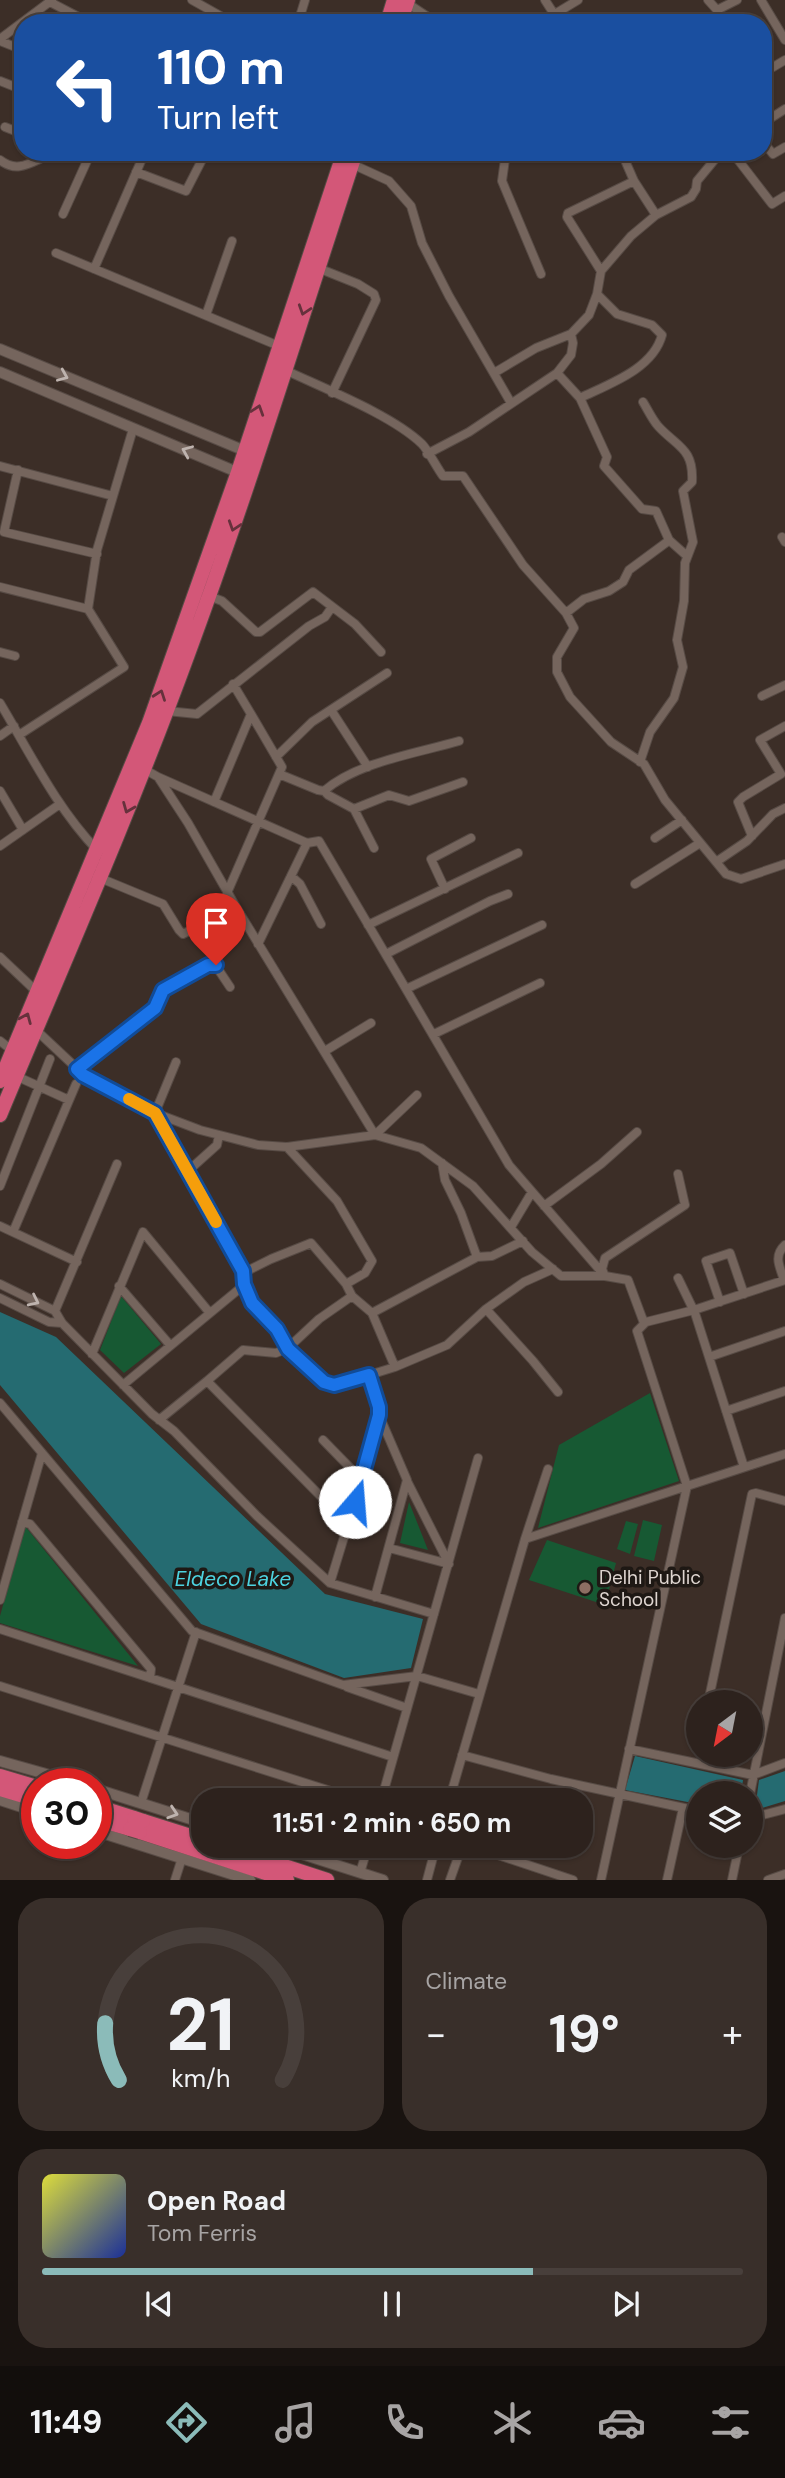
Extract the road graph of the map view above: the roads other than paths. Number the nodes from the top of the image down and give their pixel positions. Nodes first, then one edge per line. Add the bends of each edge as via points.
1 (192, 0) edge
2 (295, 0) edge
3 (545, 0) edge
4 (578, 0) edge
5 (708, 0) edge
6 (737, 0) edge
7 (51, 1) edge
8 (403, 1) edge
9 (304, 2) edge
10 (34, 14) edge
11 (74, 14) edge
12 (217, 14) edge
13 (423, 14) edge
14 (554, 14) joint
15 (772, 17) edge
16 (14, 29) edge
17 (783, 34) edge
18 (0, 40) edge
19 (5, 127) dead end
20 (14, 130) edge
21 (0, 160) edge
22 (34, 161) edge
23 (87, 161) edge
24 (141, 161) edge
25 (201, 161) edge
26 (349, 161) edge
27 (350, 161) edge
28 (359, 161) edge
29 (505, 161) edge
30 (625, 161) edge
31 (714, 161) edge
32 (739, 161) edge
33 (136, 172) junction
34 (634, 181) junction
35 (785, 196) edge
36 (63, 214) dead end
37 (656, 215) junction
38 (232, 241) dead end
39 (56, 253) dead end
40 (318, 268) junction
41 (94, 269) junction
42 (601, 271) junction
43 (541, 274) dead end
44 (597, 294) junction
45 (206, 315) junction
46 (571, 334) junction
47 (279, 346) junction
48 (0, 349) edge
49 (285, 370) junction
50 (0, 372) edge
51 (494, 373) junction
52 (557, 373) junction
53 (332, 393) junction
54 (580, 398) junction
55 (511, 402) junction
56 (643, 402) dead end
57 (133, 429) junction
58 (251, 453) junction
59 (427, 454) junction
60 (0, 466) edge
61 (18, 470) junction
62 (244, 475) junction
63 (113, 496) junction
64 (667, 542) dead end
65 (97, 554) junction
66 (687, 556) junction
67 (0, 587) edge
68 (209, 596) junction
69 (332, 607) junction
70 (88, 609) junction
71 (566, 613) junction
72 (0, 652) edge
73 (381, 652) dead end
74 (15, 656) dead end
75 (387, 673) dead end
76 (233, 684) junction
77 (785, 685) edge
78 (762, 696) dead end
79 (0, 703) edge
80 (331, 710) junction
81 (167, 711) junction
82 (251, 714) junction
83 (785, 726) edge
84 (16, 730) junction
85 (0, 736) edge
86 (459, 741) dead end
87 (276, 757) junction
88 (640, 762) junction
89 (368, 767) junction
90 (144, 769) junction
91 (279, 774) junction
92 (158, 777) junction
93 (463, 782) dead end
94 (324, 790) junction
95 (0, 792) edge
96 (214, 802) junction
97 (60, 804) junction
98 (785, 808) edge
99 (354, 810) junction
100 (682, 820) junction
101 (260, 822) junction
102 (23, 830) junction
103 (752, 836) junction
104 (471, 838) dead end
105 (655, 838) dead end
106 (307, 843) junction
107 (701, 843) junction
108 (0, 846) edge
109 (374, 848) dead end
110 (103, 853) junction
111 (518, 853) dead end
112 (716, 862) junction
113 (785, 864) edge
114 (291, 876) junction
115 (100, 878) junction
116 (635, 884) dead end
117 (445, 889) junction
118 (228, 893) junction
119 (508, 894) dead end
120 (236, 907) junction
121 (321, 924) dead end
122 (369, 925) junction
123 (542, 925) dead end
124 (258, 944) junction
125 (386, 954) junction
126 (0, 957) edge
127 (540, 983) dead end
128 (230, 987) dead end
129 (407, 989) junction
130 (37, 992) junction
131 (370, 1023) dead end
132 (36, 1030) junction
133 (434, 1034) junction
134 (0, 1041) edge
135 (13, 1051) junction
136 (325, 1051) junction
137 (50, 1059) dead end
138 (176, 1062) dead end
139 (77, 1069) junction
140 (16, 1076) junction
141 (0, 1081) edge
142 (76, 1084) dead end
143 (38, 1086) junction
144 (417, 1095) dead end
145 (69, 1100) junction
146 (155, 1113) junction
147 (0, 1115) edge
148 (637, 1132) dead end
149 (219, 1135) junction
150 (375, 1135) junction
151 (287, 1147) junction
152 (442, 1163) junction
153 (117, 1164) dead end
154 (188, 1171) junction
155 (678, 1174) dead end
156 (0, 1186) edge
157 (532, 1192) junction
158 (544, 1206) junction
159 (0, 1226) edge
160 (511, 1227) junction
161 (13, 1232) junction
162 (523, 1241) junction
163 (785, 1245) edge
164 (477, 1257) junction
165 (77, 1262) junction
166 (553, 1269) junction
167 (243, 1271) junction
168 (605, 1276) junction
169 (678, 1278) dead end
170 (785, 1280) edge
171 (0, 1284) edge
172 (244, 1284) junction
173 (346, 1284) junction
174 (119, 1286) junction
175 (744, 1294) junction
176 (352, 1296) junction
177 (0, 1298) edge
178 (720, 1302) junction
179 (486, 1309) junction
180 (693, 1310) junction
181 (55, 1311) junction
182 (209, 1312) junction
183 (372, 1313) junction
184 (62, 1323) junction
185 (644, 1323) junction
186 (785, 1331) edge
187 (170, 1345) junction
188 (288, 1349) junction
189 (92, 1354) junction
190 (709, 1357) junction
191 (395, 1367) junction
192 (369, 1375) junction
193 (206, 1381) junction
194 (122, 1385) junction
195 (785, 1391) edge
196 (558, 1392) dead end
197 (0, 1403) edge
198 (726, 1411) junction
199 (379, 1415) junction
200 (159, 1420) junction
201 (323, 1440) dead end
202 (41, 1453) junction
203 (785, 1454) edge
204 (478, 1458) dead end
205 (744, 1467) junction
206 (548, 1469) dead end
207 (362, 1480) junction
208 (407, 1480) junction
209 (687, 1486) junction
210 (785, 1502) edge
211 (22, 1522) junction
212 (348, 1524) junction
213 (525, 1539) junction
214 (388, 1548) junction
215 (449, 1563) junction
216 (330, 1583) junction
217 (375, 1597) junction
218 (0, 1600) edge
219 (434, 1614) junction
220 (785, 1618) edge
221 (0, 1629) edge
222 (195, 1632) junction
223 (416, 1676) junction
224 (150, 1678) junction
225 (343, 1685) junction
226 (0, 1686) edge
227 (178, 1687) junction
228 (711, 1690) edge
229 (479, 1694) junction
230 (407, 1708) junction
231 (162, 1737) junction
232 (629, 1749) junction
233 (462, 1755) junction
234 (393, 1757) junction
235 (0, 1761) edge
236 (686, 1761) edge
237 (785, 1763) edge
238 (25, 1768) edge
239 (720, 1768) edge
240 (753, 1775) junction
241 (0, 1776) edge
242 (752, 1781) edge
243 (21, 1782) edge
244 (321, 1788) edge
245 (385, 1788) edge
246 (453, 1788) edge
247 (0, 1789) edge
248 (112, 1794) edge
249 (21, 1795) edge
250 (619, 1795) junction
251 (0, 1800) edge
252 (141, 1803) junction
253 (21, 1807) edge
254 (683, 1808) junction
255 (686, 1809) edge
256 (785, 1809) edge
257 (112, 1815) edge
258 (763, 1815) edge
259 (191, 1819) edge
260 (112, 1823) edge
261 (136, 1828) junction
262 (112, 1830) edge
263 (191, 1838) edge
264 (182, 1858) junction
265 (260, 1858) edge
266 (315, 1858) edge
267 (364, 1858) edge
268 (433, 1858) edge
269 (458, 1858) edge
270 (507, 1858) edge
271 (737, 1858) edge
272 (360, 1872) junction
273 (785, 1874) edge
274 (175, 1880) edge
275 (250, 1880) edge
276 (287, 1880) edge
277 (327, 1880) edge
278 (383, 1880) edge
279 (427, 1880) edge
280 (450, 1880) edge
281 (573, 1880) edge
282 (601, 1880) edge
283 (667, 1880) edge
284 (732, 1880) edge
285 (768, 1880) edge

1 - 12 street
2 - 9 street
3 - 14 street
4 - 14 street
5 - 6 street via 717,10
7 - 10 street
7 - 11 street
8 - 13 street
15 - 17 street
16 - 18 street
19 - 20 street
21 - 22 street via 14,168
23 - 36 street
24 - 33 street
25 - 33 street via 186,191
26 - 47 highway
27 - 40 highway
28 - 51 street via 389,181 411,206 449,296
29 - 43 street via 502,181
30 - 34 street
31 - 37 street via 691,197
32 - 35 street via 772,204
33 - 41 street
34 - 37 street
34 - 42 street via 568,214
37 - 42 street
38 - 45 street
39 - 41 street
40 -> 49 highway
40 - 53 street via 358,284 376,300
41 - 45 street
42 - 44 street
44 - 46 street via 589,315
44 - 54 street via 617,314 652,325 662,339 649,358 624,377
45 - 47 street
46 - 51 street
46 - 52 street via 571,355
58 -> 47 highway
48 -> 58 street
49 - 53 street
49 - 58 highway
50 - 57 street
51 - 55 street
52 - 54 street
52 - 55 street
53 - 59 street via 394,424 425,446
54 - 66 street via 607,457 604,466 642,509 656,511 669,540
55 - 59 street
56 - 66 street via 658,426 684,448 693,472 692,482 683,491 693,542
62 -> 57 street
57 - 63 street
58 - 62 highway
59 - 71 street via 443,476 463,476 523,565
60 - 61 street
61 - 63 street
61 - 65 street via 4,531
62 -> 68 highway
110 -> 62 highway
63 - 65 street
64 - 71 street via 629,570 623,582 584,599
65 - 70 street
66 - 88 street via 677,640 683,667 674,698 650,732
67 - 70 street
68 - 69 street via 222,601 256,632 313,592
68 - 81 highway
69 - 73 street
69 - 76 street via 325,617
70 - 84 street via 124,667
71 - 88 street via 573,628 557,657 557,673 570,697 611,742
72 - 74 street
75 - 80 street
76 - 81 street via 197,714
76 - 82 street
77 - 78 street
79 - 84 street
80 - 87 street
80 - 89 street
81 - 90 highway
82 - 87 street
82 - 96 street
83 - 103 street via 760,740 781,774 738,802
84 - 85 street
84 - 97 street
86 - 89 street
87 - 91 street via 282,767
88 - 100 street
89 - 94 street
90 - 92 street
90 -> 110 highway
91 - 94 street
91 - 101 street
92 - 96 street
92 - 118 street
93 - 99 street via 409,800 389,795
94 - 99 street
95 - 102 street
96 - 101 street
97 - 102 street
97 - 110 street
98 - 103 street
99 - 109 street
100 - 105 street
100 - 107 street
101 - 106 street
101 - 118 street
102 - 108 street
103 - 112 street
104 - 117 street via 431,859
106 - 114 street
106 - 122 street via 319,841
107 - 112 street
107 - 116 street
110 - 115 highway
110 - 130 highway
111 - 117 street
112 - 113 street via 741,879
114 - 121 street
114 - 124 street
115 - 120 street via 163,904 183,934
115 - 132 highway
117 - 122 street
118 - 120 street
119 - 125 street
120 - 124 street
122 - 125 street
123 - 129 street
124 - 136 street
125 - 129 street
126 - 130 street
127 - 133 street
128 - 139 street via 212,964 188,976 163,990 155,1008
129 - 133 street
135 -> 130 highway
131 - 136 street
132 - 139 street
132 - 140 highway
133 - 157 street via 509,1165
134 - 135 street
135 - 141 highway
136 - 150 street
137 - 143 street
138 - 146 street
139 - 146 street
140 - 143 street
140 - 147 highway
142 - 145 street
143 - 145 street
143 - 156 street
144 - 150 street
145 - 161 street
146 - 149 street
146 - 154 street
148 - 158 street
149 - 151 street
149 - 154 street via 217,1145
150 - 151 street
150 - 152 street via 421,1148
151 - 173 street via 337,1201 372,1261 365,1273
152 - 160 street via 473,1186
152 - 164 street
153 - 165 street
154 - 167 street
155 - 168 street via 685,1205 606,1258
157 - 158 street
157 - 160 street
158 - 168 street
159 - 161 street
160 - 162 street
161 - 165 street
162 - 164 street via 492,1256
162 - 166 street
163 - 170 street via 777,1259
164 - 183 street
165 - 181 street
166 - 168 street via 561,1276
166 - 179 street via 524,1282
167 - 172 street
167 - 173 street via 311,1243
168 - 185 street via 628,1280
169 - 180 street
170 - 175 street
171 -> 181 street
172 - 182 street
172 - 188 street via 252,1303 277,1329
173 - 176 street
174 - 182 street via 143,1232
174 - 187 street
174 - 189 street
175 - 178 street
175 - 178 street via 730,1253 706,1261
176 - 183 street
176 - 188 street
177 - 184 street via 49,1322
178 - 180 street
179 - 191 street via 447,1345
179 - 196 street
180 - 185 street
180 - 190 street
181 - 184 street
182 - 187 street
183 - 191 street
184 - 189 street
185 - 209 street via 637,1331
186 - 190 street
187 - 194 street
188 - 192 street via 324,1382 334,1385
188 - 193 street via 276,1353 243,1350
189 - 194 street
190 - 198 street
191 - 192 street
192 - 199 street
193 - 200 street
193 - 212 street
194 - 200 street
195 - 198 street
197 - 202 street
198 - 205 street
199 - 207 street
199 - 208 street
200 - 216 street
201 - 207 street
202 - 211 street
202 - 222 street
203 - 205 street
204 - 215 street
205 - 209 street
206 - 213 street
207 - 212 street
208 - 214 street
208 - 215 street
209 - 213 street
209 - 232 street
210 - 228 street via 752,1494
211 - 218 street
211 - 224 street via 30,1524 151,1669
212 - 216 street
213 - 229 street
214 - 215 street
214 - 217 street
215 - 219 street
216 - 217 street
217 - 219 street
219 - 223 street
220 - 240 street
221 - 224 street
222 - 225 street
222 - 227 street
223 - 225 street
223 - 229 street
223 - 230 street
224 - 227 street
225 - 230 street
226 - 231 street
227 - 231 street
227 - 234 street
229 - 233 street
230 - 234 street
231 - 244 street
231 - 252 street
232 - 236 street
232 - 250 street
233 - 246 street
233 - 250 street
234 - 245 street
235 - 238 street
237 - 240 street
239 - 240 street
240 - 242 street
241 - 243 highway
247 - 249 highway
248 - 252 street
250 - 254 street
250 - 282 street
251 - 253 street
252 -> 259 street
252 - 261 street
254 - 255 street
254 - 283 street
256 - 258 street
257 - 261 highway
260 - 261 highway
261 - 262 street
261 - 263 highway
261 - 264 street
261 - 276 highway
264 - 274 street
264 - 275 street
265 - 277 highway
266 - 272 street
267 - 272 street
268 - 279 street
269 - 280 street
270 - 281 street
271 - 284 street
272 - 278 street
273 - 285 street

